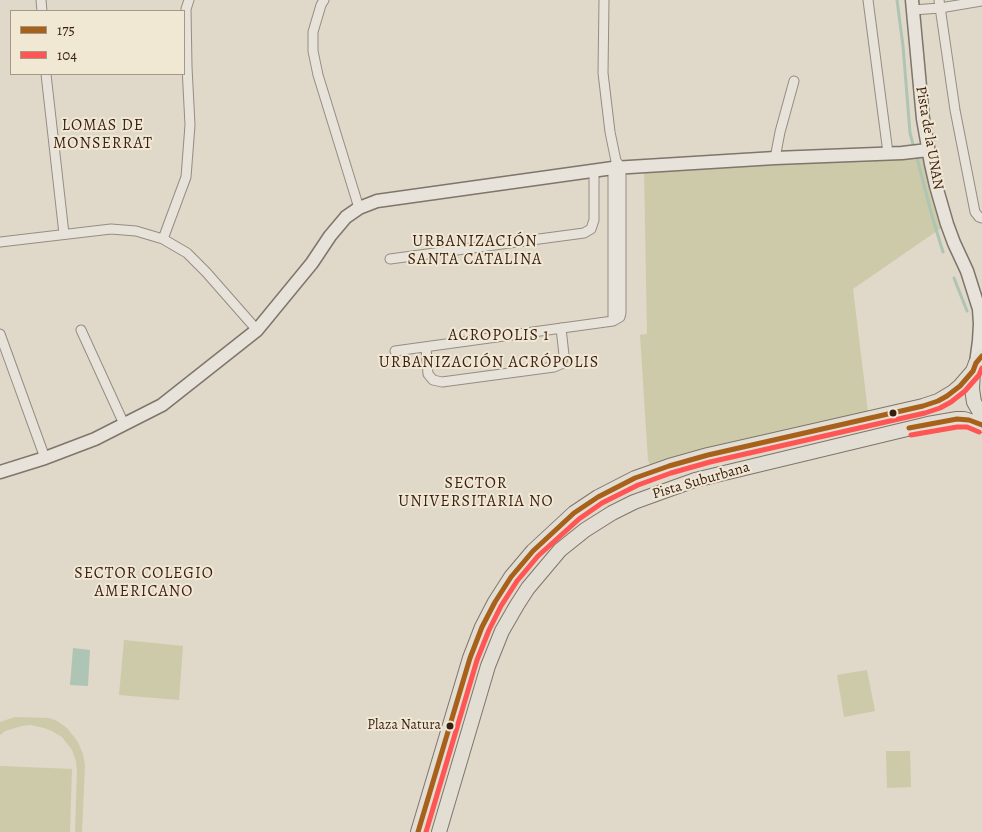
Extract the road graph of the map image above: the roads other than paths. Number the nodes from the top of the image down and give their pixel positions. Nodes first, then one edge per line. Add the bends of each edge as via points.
1 (189, 0) edge
2 (324, 0) edge
3 (604, 0) edge
4 (868, 0) edge
5 (982, 1) edge
6 (940, 4) edge
7 (912, 5) edge
8 (46, 75) edge
9 (794, 81) dead end
10 (922, 151) junction
11 (888, 153) junction
12 (775, 158) junction
13 (617, 166) junction
14 (594, 171) junction
15 (359, 208) junction
16 (978, 215) edge
17 (64, 234) junction
18 (163, 239) junction
19 (0, 242) edge
20 (390, 259) dead end
21 (967, 272) junction
22 (982, 290) edge
23 (561, 328) junction
24 (81, 330) dead end
25 (256, 330) junction
26 (0, 334) edge
27 (426, 347) junction
28 (395, 351) dead end
29 (977, 364) edge
30 (982, 416) edge
31 (124, 424) junction
32 (982, 425) edge
33 (45, 458) junction
34 (0, 472) edge
35 (418, 831) edge
36 (439, 832) edge

1 - 18 street via 186,9 190,125 186,177
2 - 15 street via 314,32 313,52
3 - 13 street via 603,73
4 - 11 street
5 - 6 street
6 - 7 street
6 - 16 street via 955,110
7 - 10 street, Pista de la UNAN via 923,118
8 - 17 street
9 - 12 street
10 - 11 street
10 - 21 street, Pista de la UNAN
11 - 12 street
12 - 13 street
13 - 14 street
13 - 23 street via 613,321
14 - 15 street via 377,201
14 - 20 street via 591,230
15 - 25 street via 346,217
17 - 18 street via 111,229 136,231
17 - 19 street
18 - 25 street via 187,253
21 - 22 street, Pista de la UNAN
21 - 29 street, Pista de la UNAN via 979,309
23 - 27 street
23 - 27 street via 564,356 561,364 554,367 442,382 433,380 428,374
24 - 31 street
25 - 31 street via 162,405
26 - 33 street
27 - 28 street
29 - 30 main road via 972,389 974,402
29 - 35 main road, Pista Suburbana via 960,386 938,401 669,466 634,478 574,513 533,551 511,577 482,627
31 - 33 street
32 - 36 main road, Pista Suburbana via 964,419 928,424 695,480 634,502 585,530 560,550 528,588 502,631 488,666
33 - 34 street

